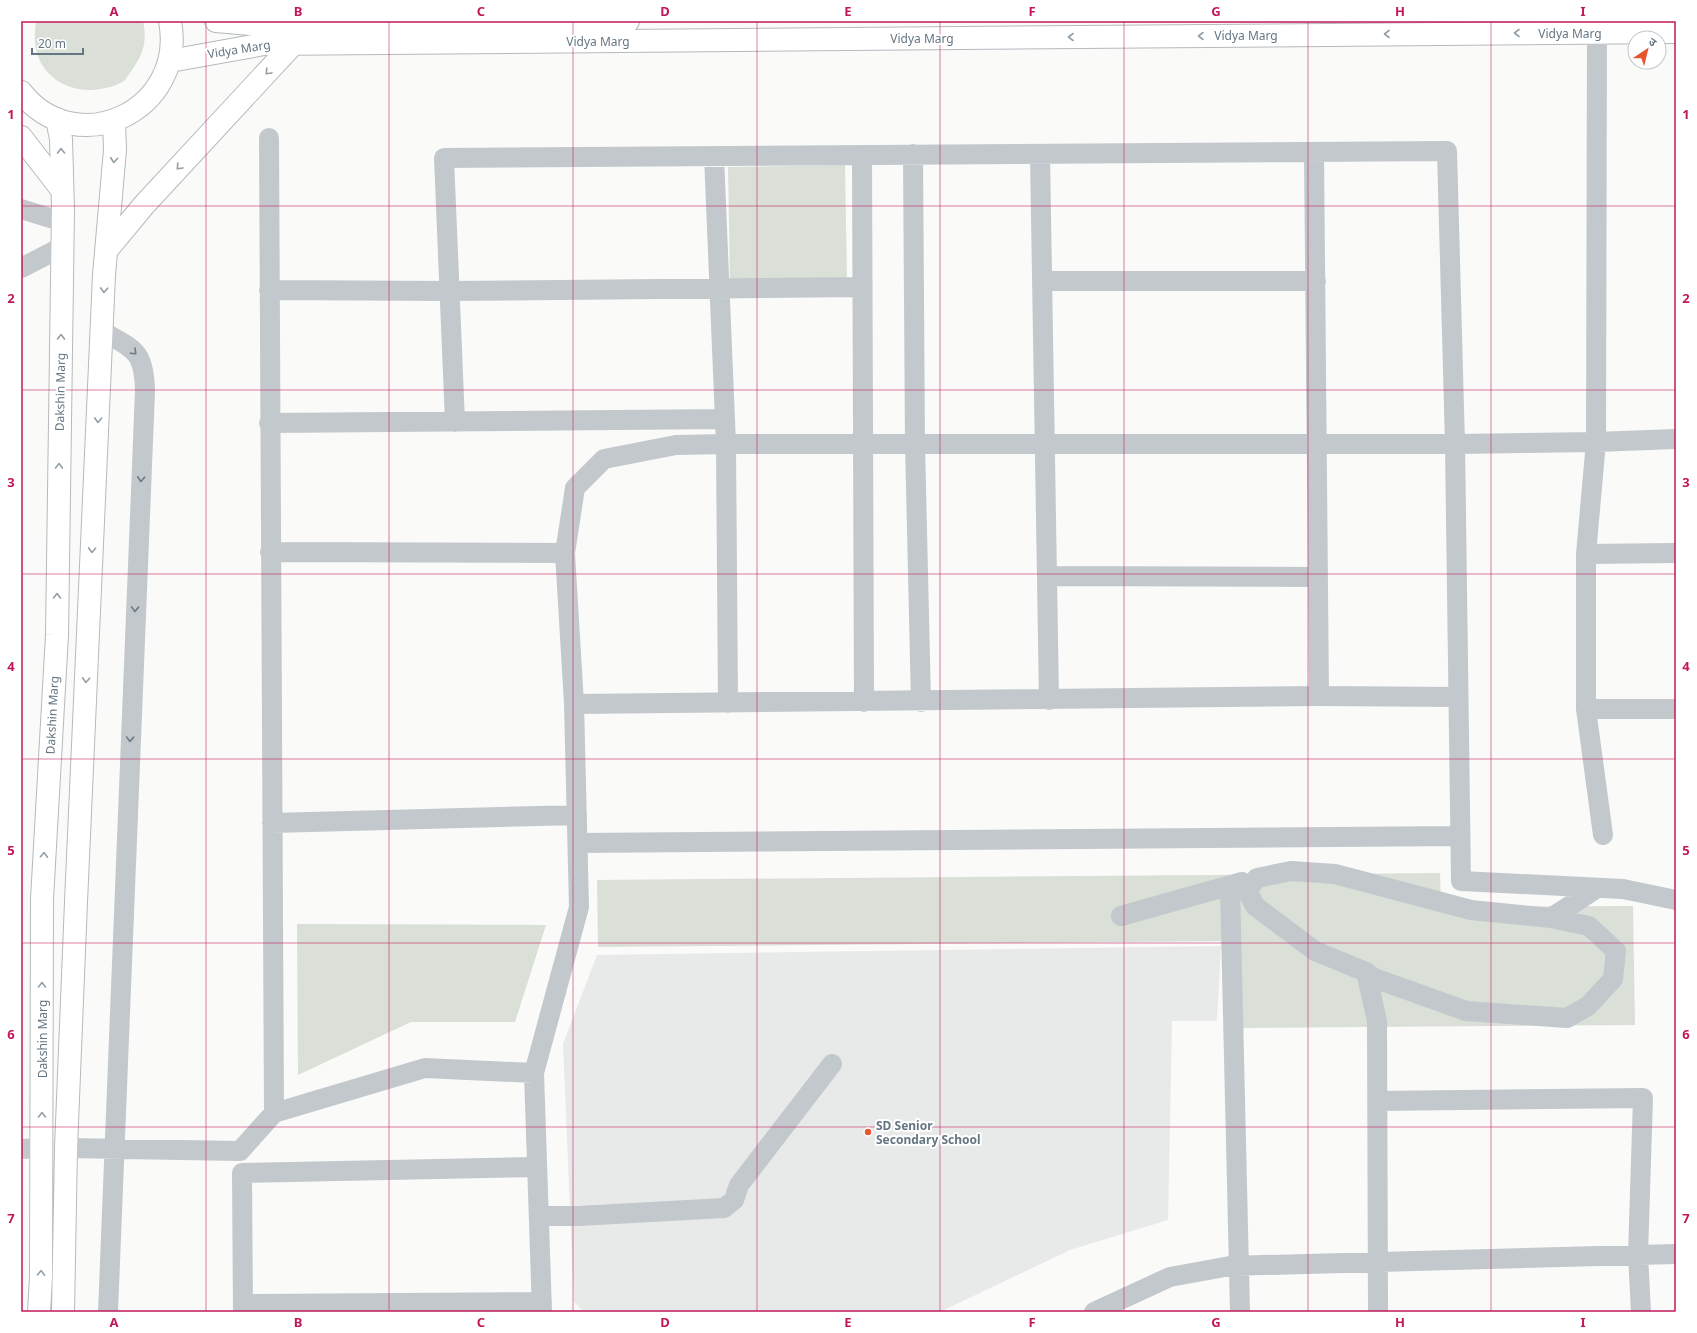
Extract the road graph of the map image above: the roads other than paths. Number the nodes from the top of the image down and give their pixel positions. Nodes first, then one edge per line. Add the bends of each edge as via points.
1 (170, 21) edge
2 (216, 21) edge
3 (628, 21) edge
4 (242, 22) edge
5 (1598, 27) edge
6 (1676, 32) edge
7 (294, 43) junction
8 (170, 61) junction
9 (21, 92) edge
10 (57, 119) junction
11 (114, 121) junction
12 (21, 136) edge
13 (269, 138) dead end
14 (1314, 152) junction
15 (913, 154) junction
16 (1040, 154) junction
17 (862, 155) junction
18 (714, 156) junction
19 (62, 190) junction
20 (21, 209) edge
21 (63, 222) junction
22 (62, 247) junction
23 (106, 251) junction
24 (21, 268) edge
25 (1042, 281) junction
26 (1316, 281) junction
27 (862, 287) junction
28 (718, 289) junction
29 (268, 290) junction
30 (448, 291) junction
31 (102, 331) junction
32 (725, 419) junction
33 (454, 422) junction
34 (270, 423) junction
35 (1676, 439) edge
36 (1596, 442) junction
37 (726, 444) junction
38 (862, 444) junction
39 (915, 444) junction
40 (1045, 444) junction
41 (1317, 444) junction
42 (1454, 444) junction
43 (270, 552) junction
44 (565, 552) junction
45 (1676, 553) edge
46 (1586, 554) junction
47 (1047, 576) junction
48 (1318, 577) junction
49 (1319, 696) junction
50 (1458, 697) junction
51 (1049, 700) junction
52 (864, 702) junction
53 (921, 702) junction
54 (728, 703) junction
55 (574, 704) junction
56 (1586, 709) junction
57 (1676, 709) edge
58 (577, 815) junction
59 (272, 823) junction
60 (1603, 835) dead end
61 (1460, 836) junction
62 (578, 843) junction
63 (1257, 878) junction
64 (1230, 886) junction
65 (1597, 888) junction
66 (1676, 900) edge
67 (1121, 916) dead end
68 (1551, 918) junction
69 (1366, 972) junction
70 (832, 1064) dead end
71 (534, 1073) junction
72 (1377, 1101) junction
73 (274, 1113) junction
74 (27, 1146) edge
75 (66, 1148) junction
76 (113, 1149) junction
77 (240, 1151) junction
78 (537, 1166) junction
79 (242, 1173) junction
80 (539, 1216) junction
81 (1676, 1254) edge
82 (1638, 1255) junction
83 (1378, 1263) junction
84 (1238, 1266) junction
85 (384, 1307) edge
86 (542, 1307) edge
87 (243, 1308) edge
88 (1104, 1310) edge
89 (39, 1312) edge
90 (63, 1312) edge
91 (108, 1312) edge
92 (1240, 1312) edge
93 (1378, 1312) edge
94 (1641, 1312) edge

1 - 8 main road
2 - 4 main road, Vidya Marg
3 - 4 main road, Vidya Marg via 272,26
5 - 6 main road, Vidya Marg
5 -> 7 main road, Vidya Marg
5 - 36 street
7 - 8 main road, Vidya Marg via 264,44
7 -> 23 main road via 144,205
8 - 11 main road via 162,81 150,98 134,112
9 - 10 main road via 32,104
10 - 11 main road via 86,125
19 -> 10 main road, Dakshin Marg via 61,139
11 -> 23 main road
12 - 19 main road
13 - 29 street
14 - 16 street
14 - 26 street
14 - 42 street via 1446,151
15 - 16 street
15 - 17 street
15 - 39 street
16 - 25 street
17 - 18 street
17 - 27 street
18 - 28 street
18 - 30 street via 444,158
19 - 21 main road, Dakshin Marg
20 - 21 street
21 - 22 main road, Dakshin Marg
22 - 24 street
74 -> 22 main road, Dakshin Marg via 57,636
23 -> 31 main road
25 - 26 street
25 - 40 street
26 - 41 street
27 - 28 street
27 - 38 street
28 - 30 street
28 - 32 street
29 - 30 street
29 - 34 street
30 - 33 street
31 -> 75 main road
31 -> 76 street via 123,343 141,359 145,391
32 - 33 street
32 - 37 street
33 - 34 street
34 - 43 street
35 - 36 street
36 - 42 street
36 - 46 street
37 - 38 street
37 - 44 street via 676,445 604,459 575,488
37 - 54 street
38 - 39 street
38 - 52 street
39 - 40 street
39 - 53 street
40 - 41 street
40 - 47 street
41 - 42 street
41 - 48 street
42 - 50 street
43 - 44 street
43 - 59 street
44 - 55 street
45 - 46 street
46 - 56 street
47 - 48 street
47 - 51 street
48 - 49 street
49 - 50 street
49 - 51 street
50 - 61 street
51 - 53 street
52 - 53 street
52 - 54 street
54 - 55 street
55 - 58 street
56 - 57 street
56 - 60 street
58 - 59 street
58 - 62 street
59 - 73 street
61 - 62 street
61 - 65 street via 1461,881
62 - 71 street via 580,907
63 - 64 street
63 - 68 street via 1291,871 1335,874 1471,910
63 - 69 street via 1247,890 1255,906 1315,951
64 - 67 street
64 - 84 street
65 - 66 street via 1623,889
65 - 68 street
68 - 69 street via 1589,926 1616,951 1613,979 1588,1006 1567,1018 1466,1010 1374,978
69 - 72 street via 1376,1021
70 - 80 street via 739,1185 734,1200 724,1208
71 - 73 street via 425,1068
71 - 78 street
72 - 82 street via 1643,1098
72 - 83 street
73 - 77 street
89 -> 74 main road, Dakshin Marg
75 - 76 street
75 - 90 main road
76 - 77 street
76 - 91 street
77 - 79 street
78 - 79 street
78 - 80 street
79 - 87 street
80 - 86 street
81 - 82 street
82 - 83 street
82 - 94 street
83 - 84 street
83 - 93 street
84 - 88 street via 1170,1277
84 - 92 street
85 - 86 street
85 - 87 street

